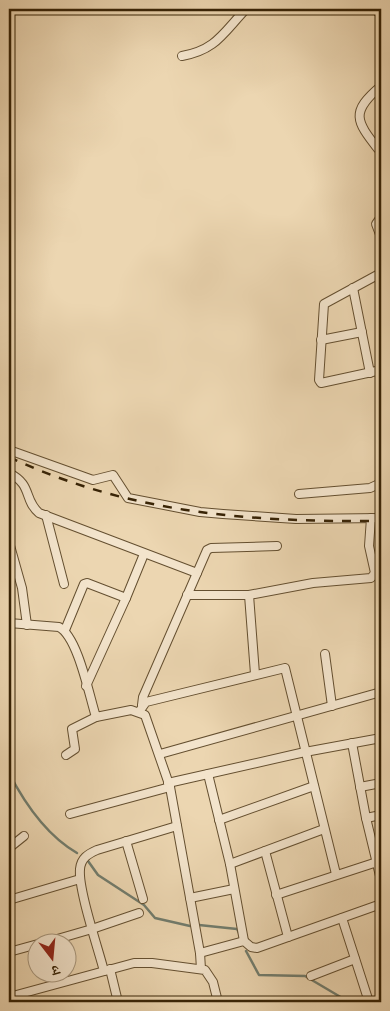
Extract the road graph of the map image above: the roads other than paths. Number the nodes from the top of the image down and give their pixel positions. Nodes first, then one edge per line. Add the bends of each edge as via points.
1 (246, 9) edge
2 (377, 9) edge
3 (381, 14) edge
4 (182, 56) dead end
5 (381, 86) edge
6 (378, 149) dead end
7 (381, 217) edge
8 (381, 237) edge
9 (381, 273) edge
10 (353, 288) junction
11 (362, 332) junction
12 (321, 340) junction
13 (381, 370) edge
14 (370, 372) junction
15 (9, 450) edge
16 (9, 473) edge
17 (381, 483) edge
18 (299, 494) dead end
19 (46, 515) junction
20 (371, 518) junction
21 (381, 518) edge
22 (9, 542) edge
23 (277, 546) dead end
24 (144, 554) junction
25 (197, 573) junction
26 (64, 584) dead end
27 (187, 595) junction
28 (249, 595) junction
29 (126, 598) junction
30 (9, 623) edge
31 (27, 624) junction
32 (65, 630) junction
33 (324, 654) dead end
34 (255, 674) junction
35 (86, 686) junction
36 (381, 692) edge
37 (332, 706) junction
38 (140, 708) junction
39 (298, 715) junction
40 (96, 717) junction
41 (381, 738) edge
42 (352, 743) junction
43 (305, 752) junction
44 (160, 754) junction
45 (66, 755) dead end
46 (208, 774) junction
47 (381, 783) edge
48 (169, 785) junction
49 (314, 786) junction
50 (360, 787) junction
51 (70, 814) dead end
52 (381, 815) edge
53 (366, 818) junction
54 (219, 820) junction
55 (177, 826) junction
56 (324, 829) junction
57 (24, 836) dead end
58 (126, 841) junction
59 (9, 848) edge
60 (265, 851) junction
61 (377, 862) junction
62 (230, 864) junction
63 (336, 874) junction
64 (80, 879) junction
65 (381, 880) edge
66 (234, 889) junction
67 (276, 895) junction
68 (190, 898) junction
69 (143, 899) dead end
70 (9, 900) edge
71 (381, 904) edge
72 (138, 914) dead end
73 (342, 918) junction
74 (92, 929) junction
75 (74, 934) edge
76 (288, 937) junction
77 (244, 941) junction
78 (28, 947) edge
79 (9, 952) edge
80 (200, 953) junction
81 (355, 960) junction
82 (201, 968) junction
83 (107, 970) junction
84 (311, 976) dead end
85 (9, 1000) edge
86 (118, 1002) edge
87 (218, 1002) edge
88 (370, 1002) edge

1 - 4 street via 210,48
2 - 3 main road
5 - 6 street via 363,104 359,117 360,125
7 - 8 street via 376,224
9 - 10 street
10 - 11 street
10 - 12 street via 324,304
11 - 12 street
11 - 14 street
12 - 14 street via 320,382
13 - 14 street
15 - 20 street via 93,480 112,475 128,498 200,512 296,519
16 - 19 street via 21,479 35,510
17 - 18 street via 370,488
19 - 24 street
19 - 26 street
20 - 21 street
20 - 28 street via 369,546 375,573 371,578 313,583
22 - 31 street via 22,588
23 - 25 street via 209,549
24 - 25 street
24 - 29 street
25 - 27 street
27 - 28 street
27 - 38 street
28 - 34 street
29 - 32 street via 84,584
29 - 35 street
30 - 31 street
31 - 32 street via 58,626
32 - 35 street via 74,646
33 - 37 street
34 - 38 street
34 - 39 street via 286,669
35 - 40 street
36 - 37 street
37 - 39 street
38 - 40 street
38 - 44 street
39 - 43 street
39 - 44 street
40 - 45 street via 72,729 75,750
41 - 42 street
42 - 43 street
42 - 50 street
43 - 46 street
43 - 49 street
44 - 48 street
46 - 48 street
46 - 54 street
47 - 50 street
48 - 51 street
48 - 55 street
49 - 54 street
49 - 56 street
50 - 53 street
52 - 53 street
53 - 61 street
54 - 62 street
55 - 58 street
55 - 68 street
56 - 60 street
56 - 63 street
57 - 59 street
58 - 64 street via 85,856
58 - 69 street
60 - 62 street
60 - 67 street
61 - 63 street
61 - 65 street
62 - 66 street
63 - 67 street
64 - 70 street
64 - 74 street
66 - 68 street
66 - 77 street
67 - 76 street
68 - 80 street
71 - 73 street
72 - 74 street
73 - 76 street
73 - 81 street
74 - 75 street
74 - 83 street
76 - 77 street via 257,948
77 - 80 street
78 - 79 street
80 - 82 street
81 - 84 street
81 - 88 street
82 - 83 street via 134,963
82 - 87 street via 213,982
83 - 85 street
83 - 86 street

